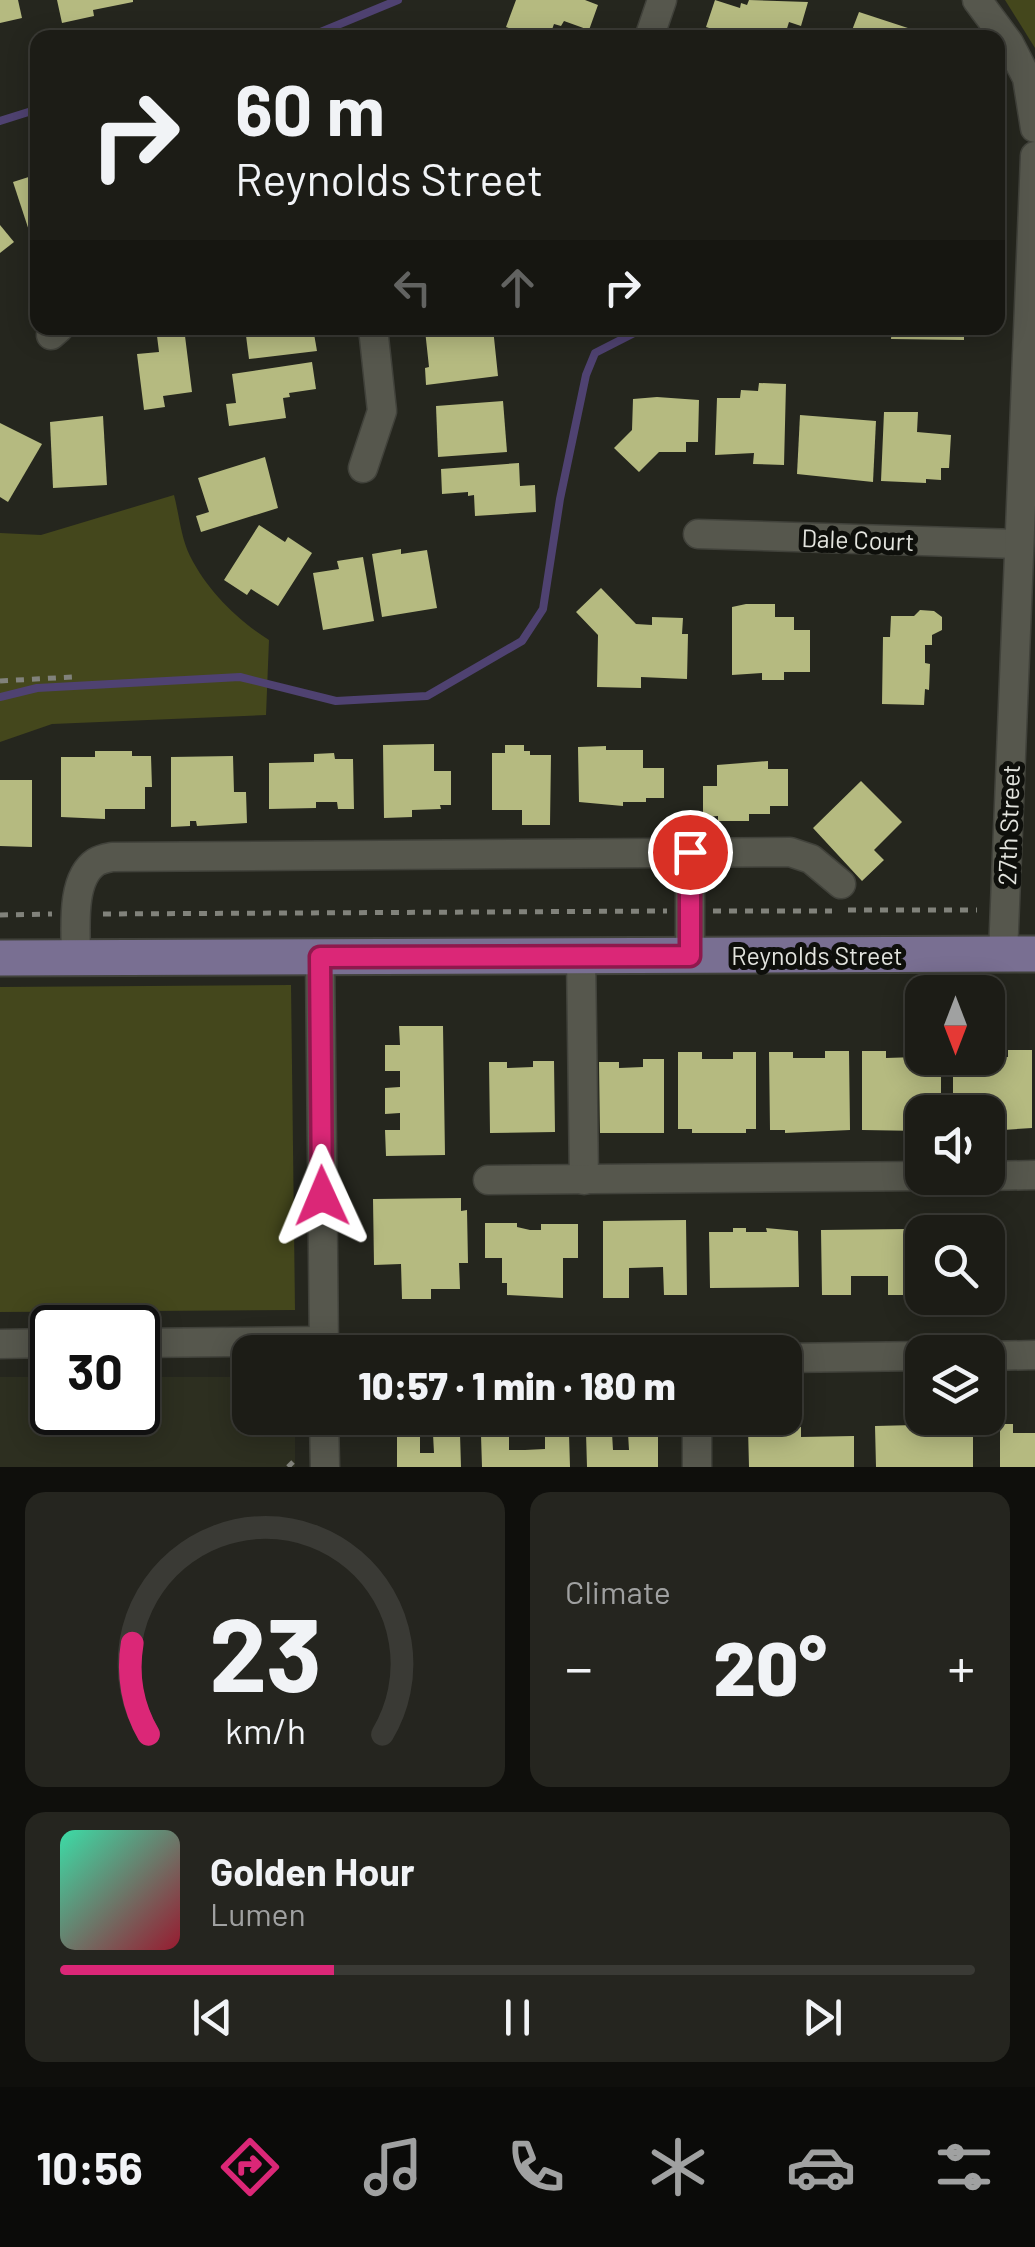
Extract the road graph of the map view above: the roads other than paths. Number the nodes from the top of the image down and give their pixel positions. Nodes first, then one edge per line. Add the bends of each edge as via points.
1 (662, 0) edge
2 (977, 0) edge
3 (652, 30) edge
4 (1001, 30) edge
5 (1005, 36) edge
6 (1035, 128) edge
7 (1035, 156) edge
8 (374, 335) edge
9 (363, 468) dead end
10 (698, 534) dead end
11 (1019, 544) junction
12 (690, 852) junction
13 (841, 884) dead end
14 (1019, 954) edge
15 (581, 956) junction
16 (690, 956) junction
17 (320, 957) junction
18 (0, 958) edge
19 (76, 958) junction
20 (1035, 1175) edge
21 (905, 1176) edge
22 (1005, 1176) edge
23 (488, 1180) dead end
24 (584, 1180) junction
25 (324, 1335) edge
26 (30, 1343) edge
27 (160, 1343) edge
28 (0, 1344) edge
29 (232, 1345) edge
30 (1035, 1355) edge
31 (905, 1356) edge
32 (1005, 1356) edge
33 (802, 1358) edge
34 (324, 1435) edge
35 (697, 1435) edge
36 (325, 1467) edge
37 (698, 1467) edge

1 - 3 street
2 - 4 street
5 - 6 street via 1027,78
7 - 11 street, 27th Street
8 - 9 street via 382,411
10 - 11 street, Dale Court
11 - 14 street, 27th Street via 1005,910
12 - 13 street via 790,852 811,859
12 - 16 street
12 - 19 street via 112,857 95,862 82,880
14 - 16 main road, Reynolds Street
15 - 16 main road, Reynolds Street
15 - 17 main road, Reynolds Street
15 - 24 street
17 - 19 main road, Reynolds Street
17 - 25 street
18 - 19 main road, Reynolds Street
20 - 22 street
21 - 24 street
23 - 24 street
26 - 28 street
27 - 29 street
30 - 32 street
31 - 33 street
34 - 36 street
35 - 37 street

